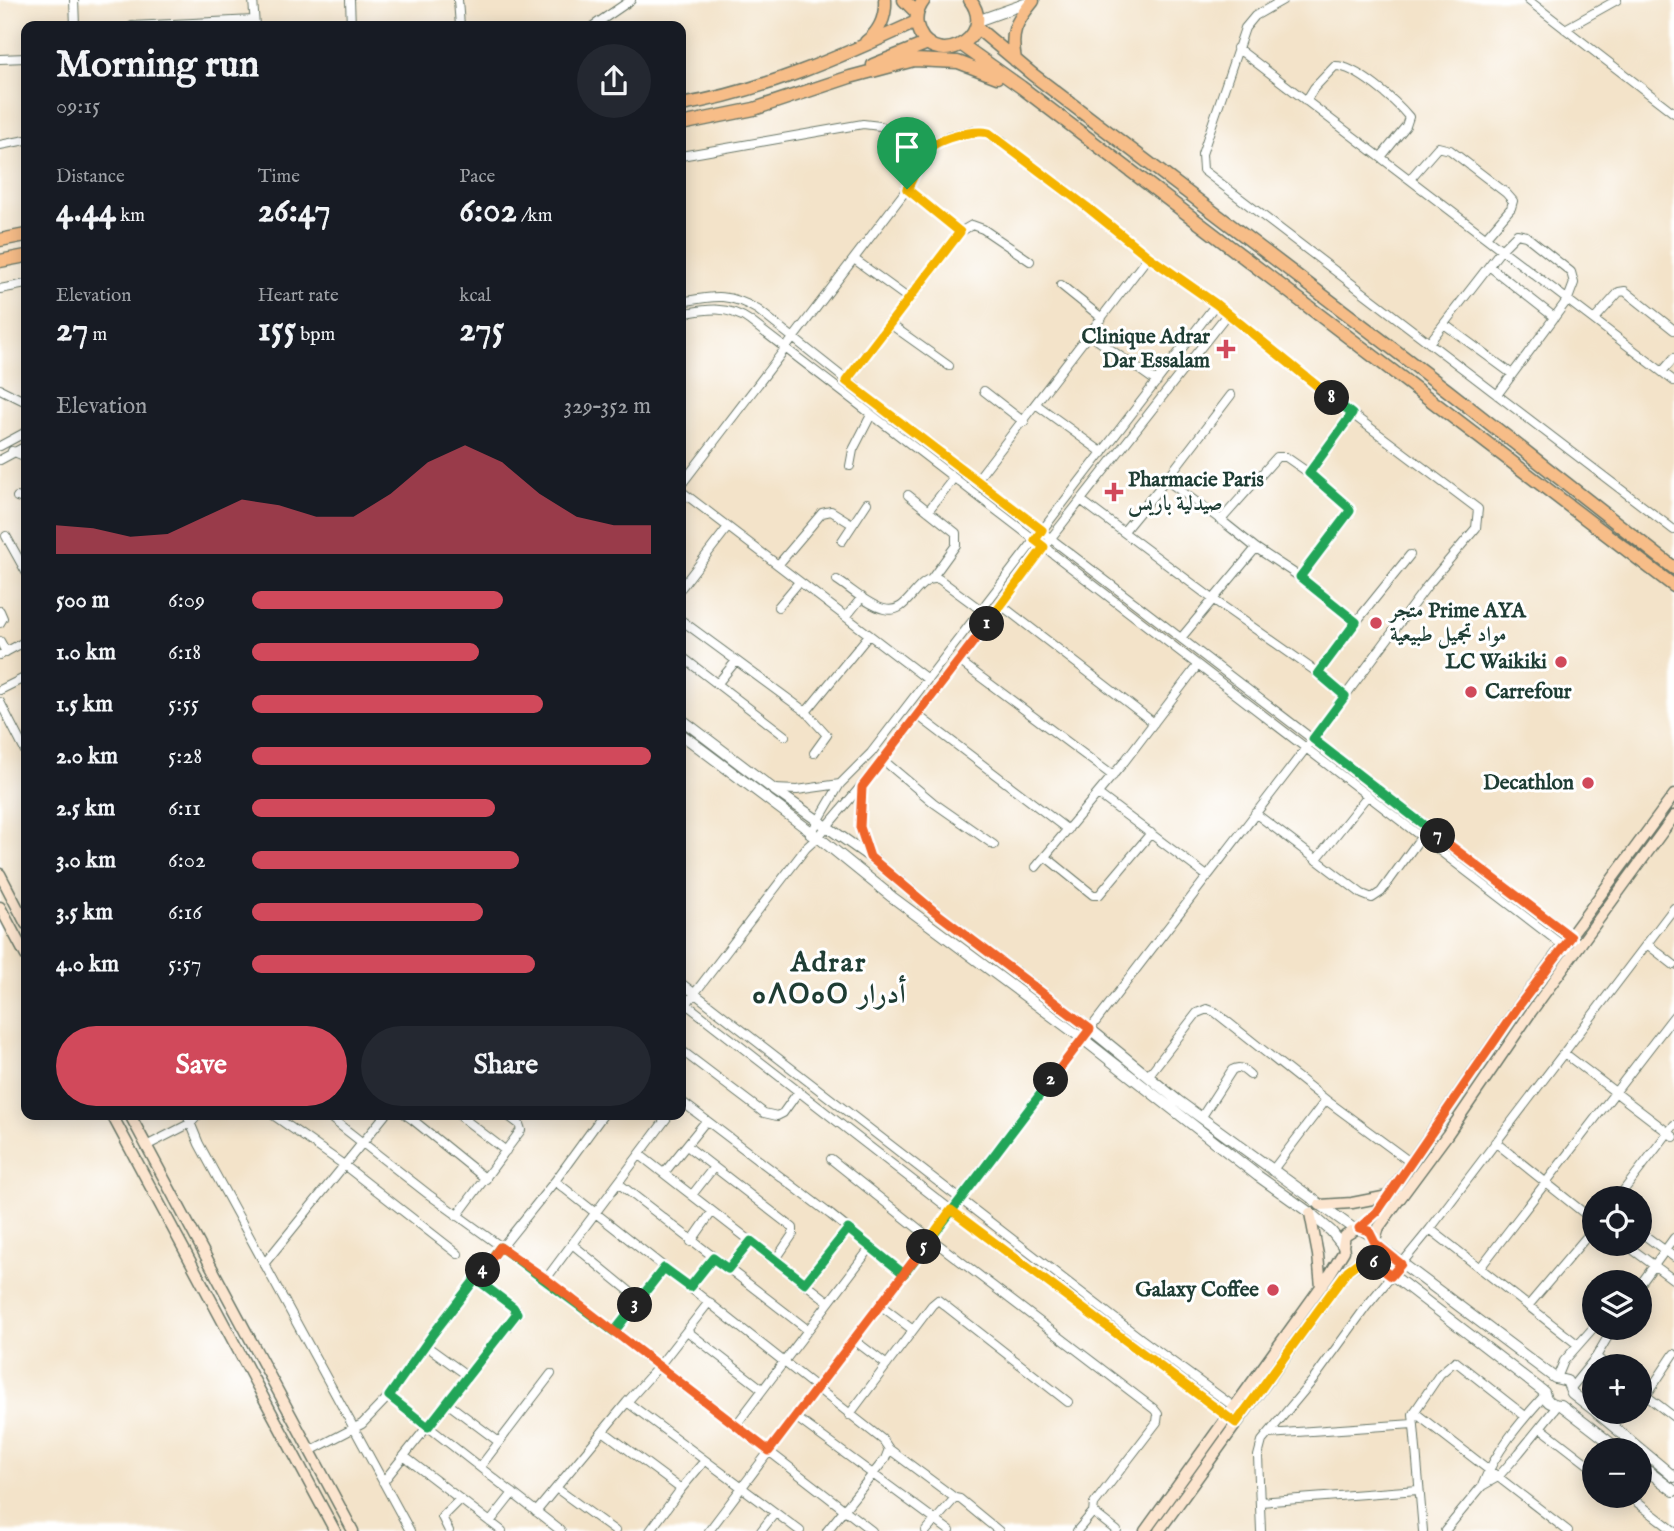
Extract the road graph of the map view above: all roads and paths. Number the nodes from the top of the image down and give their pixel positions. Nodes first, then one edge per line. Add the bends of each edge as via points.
1 (74, 0) edge
2 (253, 0) edge
3 (350, 0) edge
4 (458, 0) edge
5 (631, 0) edge
6 (885, 0) edge
7 (904, 0) edge
8 (924, 0) edge
9 (970, 0) edge
10 (1283, 0) edge
11 (1528, 0) edge
12 (1617, 0) edge
13 (1034, 1) edge
14 (917, 17) junction
15 (75, 21) edge
16 (255, 21) edge
17 (351, 21) edge
18 (460, 21) edge
19 (600, 21) edge
20 (977, 24) junction
21 (1565, 29) junction
22 (928, 43) junction
23 (962, 46) junction
24 (859, 48) junction
25 (1237, 48) junction
26 (21, 58) edge
27 (0, 59) edge
28 (1015, 60) junction
29 (850, 77) junction
30 (1021, 88) junction
31 (1306, 101) junction
32 (686, 104) edge
33 (1674, 113) edge
34 (686, 123) edge
35 (21, 141) edge
36 (0, 145) edge
37 (932, 146) junction
38 (686, 155) edge
39 (1381, 157) junction
40 (1410, 179) junction
41 (907, 189) junction
42 (960, 232) junction
43 (21, 236) edge
44 (1486, 237) junction
45 (0, 240) edge
46 (1502, 249) junction
47 (21, 257) edge
48 (1149, 257) junction
49 (854, 259) junction
50 (0, 261) edge
51 (1030, 261) dead end
52 (1489, 266) junction
53 (21, 285) edge
54 (1061, 285) dead end
55 (0, 289) edge
56 (909, 299) junction
57 (1569, 299) junction
58 (686, 301) edge
59 (686, 303) edge
60 (1216, 304) junction
61 (692, 312) junction
62 (686, 313) edge
63 (1228, 313) junction
64 (1554, 317) junction
65 (1102, 318) junction
66 (1594, 320) junction
67 (890, 324) junction
68 (1444, 324) junction
69 (1674, 330) edge
70 (1090, 335) junction
71 (793, 338) junction
72 (1429, 342) junction
73 (786, 347) junction
74 (1674, 358) edge
75 (948, 366) dead end
76 (1662, 372) junction
77 (1511, 374) junction
78 (846, 381) junction
79 (1674, 381) edge
80 (1157, 382) junction
81 (0, 389) edge
82 (984, 391) dead end
83 (1231, 394) dead end
84 (1497, 395) junction
85 (21, 400) edge
86 (1037, 405) junction
87 (1352, 414) junction
88 (871, 415) junction
89 (1024, 422) junction
90 (21, 434) edge
91 (0, 445) edge
92 (21, 449) edge
93 (15, 452) junction
94 (1103, 453) junction
95 (21, 455) edge
96 (0, 460) edge
97 (850, 466) dead end
98 (1309, 473) junction
99 (686, 478) edge
100 (953, 479) junction
101 (1166, 480) junction
102 (976, 481) junction
103 (686, 495) edge
104 (908, 495) dead end
105 (1082, 501) junction
106 (867, 503) dead end
107 (928, 511) junction
108 (1221, 520) junction
109 (852, 524) junction
110 (728, 527) junction
111 (1042, 530) junction
112 (1674, 530) edge
113 (1124, 531) junction
114 (6, 536) dead end
115 (1051, 538) junction
116 (1035, 540) junction
117 (842, 541) dead end
118 (1044, 547) junction
119 (1256, 548) junction
120 (1410, 555) dead end
121 (21, 563) edge
122 (778, 565) junction
123 (1674, 568) edge
124 (1300, 577) junction
125 (932, 578) junction
126 (837, 580) dead end
127 (686, 582) edge
128 (800, 582) junction
129 (1674, 586) edge
130 (862, 597) junction
131 (1214, 600) junction
132 (1001, 605) junction
133 (778, 607) dead end
134 (981, 610) junction
135 (0, 611) edge
136 (846, 617) junction
137 (1356, 622) junction
138 (0, 623) edge
139 (686, 624) edge
140 (869, 635) junction
141 (1181, 638) junction
142 (0, 641) edge
143 (21, 644) edge
144 (3, 654) edge
145 (686, 660) edge
146 (958, 660) junction
147 (736, 661) junction
148 (1197, 666) junction
149 (1318, 673) junction
150 (927, 679) junction
151 (21, 680) edge
152 (718, 683) junction
153 (0, 690) edge
154 (1345, 696) junction
155 (0, 702) edge
156 (806, 712) junction
157 (916, 714) junction
158 (686, 723) edge
159 (1154, 723) junction
160 (785, 736) dead end
161 (686, 738) edge
162 (1313, 739) junction
163 (21, 743) edge
164 (1305, 749) junction
165 (814, 753) dead end
166 (883, 760) junction
167 (1113, 776) junction
168 (841, 784) junction
169 (862, 787) junction
170 (773, 789) junction
171 (1098, 794) junction
172 (1368, 795) junction
173 (1674, 795) edge
174 (1255, 813) junction
175 (1674, 816) edge
176 (823, 825) junction
177 (1068, 830) junction
178 (1151, 833) junction
179 (815, 835) junction
180 (1422, 837) junction
181 (994, 845) dead end
182 (870, 857) junction
183 (1046, 857) junction
184 (1316, 860) junction
185 (1036, 867) dead end
186 (0, 874) edge
187 (1207, 876) junction
188 (0, 907) edge
189 (1674, 908) edge
190 (21, 914) edge
191 (1568, 942) junction
192 (1647, 944) junction
193 (21, 947) edge
194 (1577, 950) junction
195 (1674, 965) edge
196 (686, 987) edge
197 (694, 993) junction
198 (686, 1001) edge
199 (686, 1008) edge
200 (1674, 1016) edge
201 (1090, 1029) junction
202 (1083, 1039) junction
203 (1564, 1053) junction
204 (686, 1054) edge
205 (1250, 1075) dead end
206 (1148, 1076) junction
207 (797, 1092) junction
208 (1615, 1093) junction
209 (1325, 1100) junction
210 (686, 1105) edge
211 (1201, 1118) junction
212 (115, 1120) edge
213 (133, 1120) edge
214 (187, 1120) edge
215 (189, 1120) edge
216 (280, 1120) edge
217 (333, 1120) edge
218 (380, 1120) edge
219 (416, 1120) edge
220 (466, 1120) edge
221 (514, 1120) edge
222 (521, 1120) edge
223 (599, 1120) edge
224 (666, 1120) edge
225 (706, 1121) junction
226 (518, 1123) junction
227 (1674, 1125) edge
228 (1671, 1135) edge
229 (1495, 1142) junction
230 (363, 1143) junction
231 (146, 1146) junction
232 (687, 1146) junction
233 (506, 1151) junction
234 (640, 1155) junction
235 (831, 1159) dead end
236 (1410, 1162) junction
237 (344, 1165) junction
238 (713, 1167) junction
239 (1272, 1171) junction
240 (664, 1173) junction
241 (486, 1179) junction
242 (555, 1181) junction
243 (618, 1183) junction
244 (1547, 1183) junction
245 (1628, 1186) edge
246 (692, 1195) junction
247 (1388, 1196) junction
248 (960, 1199) junction
249 (1320, 1205) junction
250 (951, 1210) junction
251 (1582, 1211) edge
252 (712, 1212) junction
253 (1310, 1213) junction
254 (595, 1214) junction
255 (457, 1216) junction
256 (848, 1229) junction
257 (1357, 1229) junction
258 (1430, 1229) junction
259 (930, 1238) junction
260 (1674, 1238) edge
261 (751, 1241) junction
262 (1652, 1241) edge
263 (691, 1242) junction
264 (1375, 1242) junction
265 (1582, 1242) edge
266 (572, 1244) junction
267 (500, 1247) junction
268 (871, 1247) junction
269 (1343, 1249) junction
270 (1665, 1250) junction
271 (458, 1254) dead end
272 (1641, 1256) edge
273 (1674, 1257) edge
274 (713, 1258) junction
275 (776, 1259) junction
276 (1362, 1260) junction
277 (264, 1264) junction
278 (1401, 1264) junction
279 (1653, 1265) junction
280 (664, 1268) junction
281 (1480, 1268) junction
282 (728, 1269) junction
283 (1650, 1270) edge
284 (904, 1274) junction
285 (1391, 1276) junction
286 (476, 1279) junction
287 (546, 1279) junction
288 (1674, 1280) edge
289 (805, 1283) junction
290 (690, 1287) junction
291 (1321, 1287) junction
292 (639, 1299) junction
293 (709, 1302) junction
294 (829, 1302) junction
295 (880, 1305) junction
296 (1528, 1306) junction
297 (808, 1330) junction
298 (913, 1330) junction
299 (687, 1331) junction
300 (614, 1332) junction
301 (1582, 1339) edge
302 (854, 1340) junction
303 (1577, 1344) junction
304 (425, 1345) junction
305 (1674, 1354) edge
306 (785, 1360) junction
307 (887, 1365) junction
308 (659, 1366) junction
309 (551, 1374) dead end
310 (1582, 1375) edge
311 (468, 1376) junction
312 (1556, 1378) junction
313 (1652, 1382) edge
314 (817, 1387) junction
315 (762, 1389) junction
316 (1571, 1390) junction
317 (1544, 1393) junction
318 (389, 1396) junction
319 (1582, 1400) edge
320 (1652, 1400) edge
321 (627, 1402) junction
322 (1068, 1402) dead end
323 (447, 1403) junction
324 (1559, 1405) junction
325 (1414, 1412) junction
326 (849, 1415) junction
327 (1235, 1415) junction
328 (794, 1416) junction
329 (1525, 1416) junction
330 (1674, 1417) edge
331 (1413, 1424) junction
332 (1611, 1424) edge
333 (736, 1425) junction
334 (428, 1427) junction
335 (1541, 1428) junction
336 (354, 1429) junction
337 (603, 1431) junction
338 (1268, 1434) junction
339 (1603, 1438) edge
340 (499, 1442) junction
341 (889, 1449) junction
342 (310, 1451) junction
343 (769, 1451) junction
344 (405, 1457) junction
345 (1582, 1460) edge
346 (701, 1465) dead end
347 (480, 1467) junction
348 (1489, 1468) junction
349 (874, 1473) junction
350 (1652, 1474) edge
351 (1498, 1477) junction
352 (1674, 1477) edge
353 (383, 1482) junction
354 (1482, 1486) junction
355 (741, 1487) junction
356 (556, 1488) junction
357 (681, 1489) junction
358 (1418, 1490) junction
359 (1674, 1491) edge
360 (513, 1493) junction
361 (955, 1498) junction
362 (460, 1499) junction
363 (1260, 1502) junction
364 (1644, 1508) edge
365 (845, 1510) junction
366 (536, 1511) junction
367 (1093, 1512) junction
368 (775, 1513) junction
369 (934, 1519) junction
370 (491, 1522) junction
371 (335, 1531) edge
372 (353, 1531) edge
373 (410, 1531) edge
374 (449, 1531) edge
375 (502, 1531) edge
376 (561, 1531) edge
377 (615, 1531) edge
378 (650, 1531) edge
379 (709, 1531) edge
380 (761, 1531) edge
381 (800, 1531) edge
382 (827, 1531) edge
383 (872, 1531) edge
384 (926, 1531) edge
385 (950, 1531) edge
386 (999, 1531) edge
387 (1077, 1531) edge
388 (1117, 1531) edge
389 (1145, 1531) edge
390 (1160, 1531) edge
391 (1261, 1531) edge
392 (1423, 1531) edge
393 (1445, 1531) edge
394 (1568, 1531) edge
395 (1674, 1531) edge

1 - 15 street
2 - 16 street
3 - 17 street
4 - 18 street
5 - 19 street
6 - 24 highway via 884,18
7 - 14 highway
8 - 14 highway
9 - 20 highway
10 - 25 street via 1250,19
11 - 21 street
12 - 21 street
13 - 20 street
13 - 28 highway via 1014,28
14 - 22 highway
14 - 24 highway
20 - 23 highway
20 - 28 highway
21 - 33 street
22 - 23 highway via 938,48
22 - 29 highway
23 - 30 highway
24 - 32 highway via 754,88
25 - 31 street
25 - 72 street via 1202,155 1202,170
26 - 27 street
28 - 123 highway
29 - 30 highway via 914,60 944,60
29 - 34 highway via 754,109
30 - 129 highway
31 - 39 street
31 - 39 street via 1335,66 1354,71 1409,117
35 - 36 street
37 - 38 street via 863,124
37 - 41 street
37 - 48 street via 967,133 989,133
39 - 40 street
40 - 44 street
40 - 44 street via 1437,147 1450,150 1513,201
41 - 42 street
41 - 49 street
42 - 51 street via 972,225 983,229
42 - 56 street
43 - 45 highway
44 - 46 street
46 - 52 street
46 - 57 street
46 - 57 street via 1517,234 1527,236 1571,272 1574,283
47 - 50 highway
48 - 60 street
48 - 65 street
49 - 56 street
49 - 71 street
52 - 64 street
52 - 68 street
53 - 55 street
54 - 65 street
56 - 67 street
57 - 64 street
57 - 66 street
58 - 71 street via 737,298
59 - 61 street
60 - 63 street
60 - 80 street
61 - 62 street
61 - 73 street via 733,311
63 - 87 street
63 - 105 street
64 - 77 street
65 - 70 street
66 - 69 street via 1625,291
66 - 76 street
67 - 75 street
67 - 78 street
68 - 72 street
68 - 77 street
70 - 80 street
70 - 86 street
71 - 73 street
71 - 78 street
72 - 84 street
73 - 88 street
73 - 99 street
74 - 76 street
76 - 79 street
77 - 84 street
78 - 102 street
80 - 94 street
81 - 85 street
82 - 89 street
83 - 101 street
84 - 112 street
86 - 89 street
86 - 94 street
87 - 98 street
87 - 154 street via 1478,509 1478,517 1476,528
88 - 97 street
88 - 100 street
89 - 102 street
90 - 91 street
91 - 93 street
92 - 93 street
93 - 95 street
93 - 96 street
94 - 111 street
98 - 108 street via 1286,457 1277,457
98 - 124 street via 1350,511
100 - 107 street
100 - 116 street
101 - 108 street
101 - 113 street
102 - 111 street
103 - 110 street
104 - 107 street
105 - 113 street
105 - 115 street
106 - 109 street
107 - 125 street via 956,533 957,539
108 - 119 street
109 - 117 street
109 - 122 street via 831,511 822,513
110 - 122 street
110 - 127 street
111 - 115 street
111 - 116 street
113 - 131 street
114 - 121 street
115 - 118 street
115 - 141 street
116 - 118 street
116 - 134 street
118 - 132 street
118 - 148 street
119 - 124 street
119 - 131 street
120 - 137 street
122 - 128 street
124 - 137 street
125 - 130 street via 892,611
125 - 134 street
126 - 130 street
128 - 133 street
128 - 136 street
130 - 136 street
131 - 141 street
131 - 149 street
132 - 146 street
132 - 159 street
134 - 150 street
135 - 138 street
136 - 140 street
137 - 149 street
139 - 147 street
140 - 150 street
140 - 156 street
141 - 162 street
142 - 144 street
143 - 144 street
145 - 152 street
146 - 157 street
146 - 167 street
147 - 152 street
147 - 156 street
148 - 159 street
148 - 164 street
149 - 154 street
150 - 168 street via 871,753
151 - 153 street
152 - 160 street
154 - 162 street
155 - 163 street
156 - 165 street via 827,735
157 - 166 street
157 - 177 street
158 - 170 street
159 - 167 street
161 - 179 street
162 - 164 street
162 - 191 street
164 - 172 street
164 - 174 street
166 - 169 street
166 - 181 street
167 - 171 street
168 - 170 street
168 - 176 street
169 - 176 street
169 - 182 street via 860,827
170 - 176 street
171 - 177 street
171 - 178 street
172 - 180 street
172 - 184 street
173 - 191 main road
174 - 184 street
174 - 187 street
175 - 194 main road
176 - 179 street
176 - 182 street
177 - 183 street
178 - 183 street via 1099,895
178 - 187 street
179 - 197 street
179 - 202 street
180 - 184 street via 1372,898
180 - 191 street
182 - 201 street
183 - 185 street
186 - 190 main road
187 - 201 street
188 - 193 main road
189 - 192 street
191 - 194 street
191 - 236 main road
192 - 195 street
192 - 203 street
194 - 264 main road via 1379,1227
196 - 197 street
197 - 198 street
197 - 248 street
199 - 207 street
200 - 208 street
201 - 202 street
201 - 206 street
202 - 248 street
202 - 253 street
203 - 208 street
203 - 229 street
204 - 207 street via 771,1116 783,1114
205 - 211 street via 1243,1068 1232,1069
206 - 209 street via 1197,1013 1207,1009
206 - 211 street
207 - 250 street
208 - 228 street
208 - 244 street
209 - 236 street
209 - 239 street
210 - 225 street
211 - 239 street
212 - 371 main road
213 - 231 main road
214 - 231 street
215 - 277 street
216 - 237 street
217 - 230 street
218 - 230 street
219 - 241 street
220 - 233 street
221 - 226 street
222 - 226 street
223 - 242 street
224 - 234 street
225 - 232 street
225 - 256 street
226 - 233 street via 520,1130
227 - 228 street
228 - 245 street
229 - 244 street
229 - 258 street
230 - 237 street
230 - 255 street
231 - 342 main road
232 - 238 street
232 - 240 street
233 - 241 street
234 - 240 street
234 - 243 street
235 - 259 street
236 - 247 main road
237 - 271 street
237 - 277 street
238 - 246 street
238 - 275 street via 793,1228
239 - 249 street
240 - 246 street
241 - 255 street
242 - 254 street
242 - 267 street
243 - 254 street
243 - 263 street
244 - 251 street
244 - 281 street
246 - 252 street
247 - 249 main road
247 - 257 main road via 1370,1221
248 - 250 street
248 - 327 street
249 - 257 street
250 - 259 street
250 - 327 street
252 - 261 street
252 - 263 street
253 - 269 street
253 - 291 main road
254 - 266 street
254 - 280 street
255 - 267 street
256 - 268 street
256 - 289 street
257 - 264 main road via 1369,1231
257 - 269 main road via 1345,1236
258 - 278 street
258 - 281 street
259 - 284 street
259 - 367 street via 1158,1415
260 - 270 street
261 - 275 street
261 - 282 street
262 - 270 street
263 - 274 street
264 - 276 main road via 1373,1254
264 - 278 street
265 - 296 street
266 - 287 street
266 - 292 street
267 - 286 street
267 - 287 street
268 - 284 street
268 - 294 street
269 - 276 main road via 1350,1258
269 - 291 main road
270 - 273 street
270 - 279 street
272 - 279 street
274 - 282 street
274 - 290 street
275 - 289 street
276 - 285 street via 1378,1264
276 - 327 main road via 1348,1270
277 - 336 street
278 - 285 street
278 - 312 street
279 - 283 street
279 - 288 street
280 - 290 street
280 - 292 street
281 - 296 street
282 - 297 street
284 - 295 street
285 - 317 street
285 - 338 street
286 - 304 street
286 - 311 street via 517,1313
287 - 300 street
289 - 294 street
290 - 293 street
291 - 327 main road
292 - 300 street
293 - 299 street
293 - 306 street
294 - 297 street
295 - 298 street
295 - 302 street
296 - 303 street
297 - 306 street
298 - 307 street
298 - 322 street via 934,1302 940,1301
299 - 308 street
299 - 315 street
300 - 308 street
301 - 303 street
302 - 307 street
302 - 314 street
303 - 312 street
304 - 311 street
304 - 318 street
305 - 313 street
306 - 314 street
306 - 315 street
307 - 326 street
308 - 321 street
308 - 333 street
309 - 340 street
310 - 316 street
311 - 323 street
312 - 316 street
312 - 317 street via 1547,1383
314 - 326 street
314 - 328 street
315 - 333 street
316 - 319 street
316 - 324 street via 1568,1401
317 - 324 street via 1551,1404
317 - 329 street
318 - 334 street
318 - 336 street
320 - 330 street
321 - 337 street
321 - 355 street
323 - 334 street
323 - 340 street
324 - 335 street
324 - 339 street
325 - 329 street via 1440,1374 1455,1361
325 - 331 street
325 - 348 street
326 - 341 street
327 - 389 main road
327 - 390 main road
328 - 343 street
328 - 349 street
329 - 348 street
331 - 338 street
331 - 358 street
332 - 352 street
333 - 343 street
334 - 344 street
334 - 347 street
335 - 345 street
335 - 351 street
336 - 342 street
336 - 353 street
337 - 356 street
337 - 357 street
338 - 363 street via 1258,1450
340 - 347 street
341 - 349 street
341 - 361 street
342 - 372 main road
343 - 355 street
343 - 365 street
344 - 353 street
344 - 362 street
346 - 357 street
347 - 360 street
348 - 351 street
348 - 354 street
349 - 365 street
349 - 369 street
350 - 359 street
351 - 354 street
351 - 394 street
353 - 373 street
354 - 393 street
355 - 368 street
355 - 379 street
356 - 366 street
356 - 377 street
357 - 378 street
358 - 363 street
358 - 392 street
360 - 366 street
360 - 370 street
361 - 369 street
361 - 386 street
362 - 370 street
362 - 374 street via 442,1517
363 - 391 street
364 - 395 street
365 - 382 street
365 - 383 street
366 - 376 street
367 - 387 street
367 - 388 street
368 - 380 street
368 - 381 street
369 - 384 street
369 - 385 street
370 - 375 street

